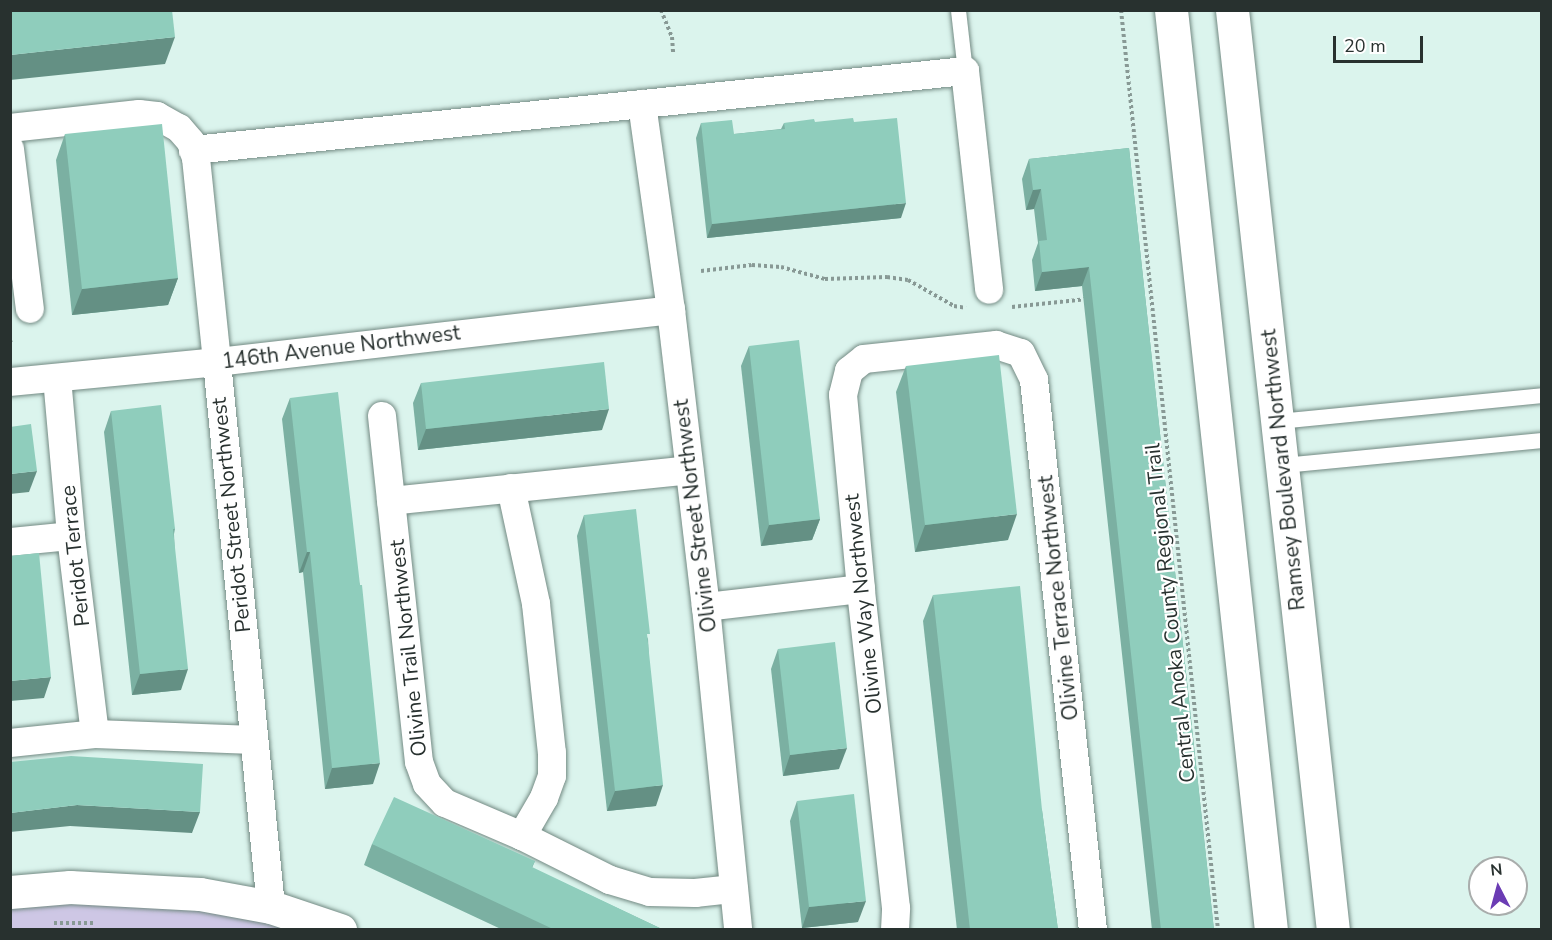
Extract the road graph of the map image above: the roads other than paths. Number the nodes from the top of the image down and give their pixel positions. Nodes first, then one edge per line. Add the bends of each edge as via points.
1 (958, 10) edge
2 (1171, 10) edge
3 (1232, 10) edge
4 (965, 71) junction
5 (642, 104) junction
6 (10, 128) edge
7 (186, 139) junction
8 (10, 149) edge
9 (991, 302) road end
10 (30, 309) dead end
11 (670, 309) junction
12 (938, 351) joint
13 (217, 362) junction
14 (57, 378) junction
15 (10, 382) edge
16 (1542, 395) edge
17 (382, 416) dead end
18 (1278, 421) junction
19 (1542, 440) edge
20 (1283, 465) junction
21 (689, 470) junction
22 (512, 488) junction
23 (392, 501) junction
24 (71, 536) junction
25 (10, 542) edge
26 (861, 589) junction
27 (706, 607) junction
28 (95, 734) junction
29 (254, 740) junction
30 (10, 743) edge
31 (522, 836) junction
32 (734, 889) junction
33 (10, 892) edge
34 (271, 907) junction
35 (340, 930) edge
36 (738, 930) edge
37 (895, 930) edge
38 (1093, 930) edge
39 (1271, 930) edge
40 (1332, 930) edge

1 - 4 lane
2 - 39 street
3 - 18 street, Ramsey Boulevard Northwest
4 - 5 street
4 - 9 street
5 - 7 street
5 - 11 street, Olivine Street Northwest
6 - 7 street via 139,114 157,117
7 - 13 street, Peridot Street Northwest
8 - 10 street
11 - 13 street, 146th Avenue Northwest
11 - 21 street, Olivine Street Northwest
12 - 26 street, Olivine Way Northwest via 864,359 849,371 843,395
12 - 38 street, Olivine Terrace Northwest via 996,345 1021,353 1034,380
13 - 14 street, 146th Avenue Northwest
13 - 29 street, Peridot Street Northwest
14 - 15 street, 146th Avenue Northwest
14 - 24 street, Peridot Terrace
16 - 18 lane
17 - 23 street, Olivine Trail Northwest
18 - 20 street, Ramsey Boulevard Northwest
19 - 20 lane
20 - 40 street, Ramsey Boulevard Northwest
21 - 22 street
21 - 27 street, Olivine Street Northwest
22 - 23 street
22 - 31 street via 536,603 552,753 552,776
23 - 31 street, Olivine Trail Northwest via 419,762 427,784 445,803
24 - 25 street
24 - 28 street, Peridot Terrace
26 - 27 street
26 - 37 street, Olivine Way Northwest via 896,908
27 - 32 street, Olivine Street Northwest
28 - 29 street
28 - 30 street
29 - 34 street, Peridot Street Northwest
31 - 32 street, Olivine Trail Northwest via 610,880 650,892
32 - 36 street, Olivine Street Northwest
33 - 34 street via 70,887 134,890 200,894
34 - 35 street

